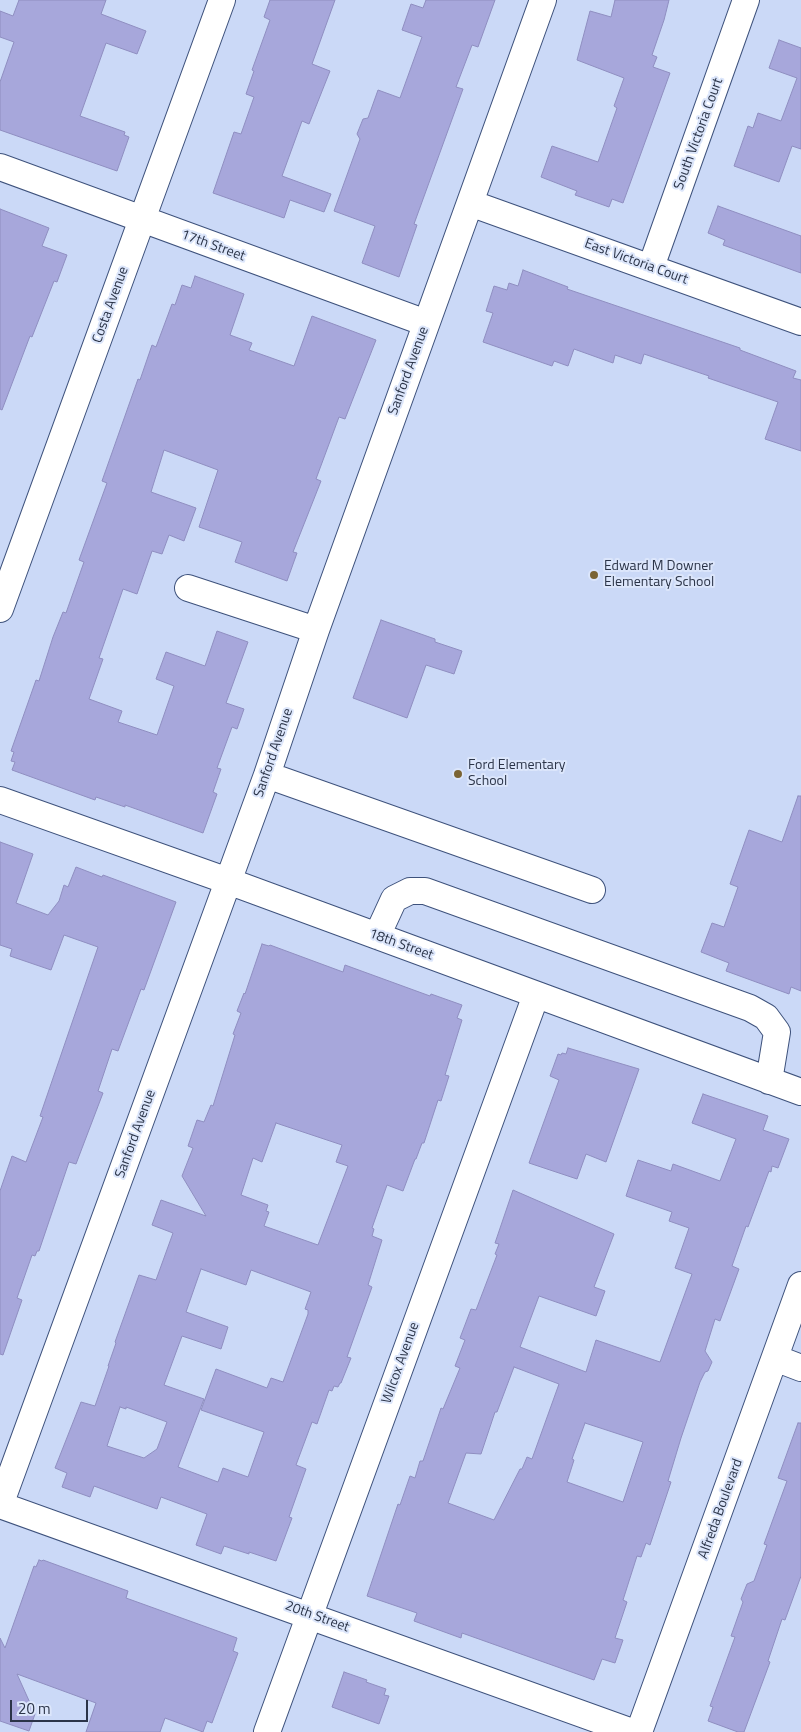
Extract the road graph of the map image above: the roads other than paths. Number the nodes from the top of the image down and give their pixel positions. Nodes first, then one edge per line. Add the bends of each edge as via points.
1 (222, 0) edge
2 (543, 0) edge
3 (746, 0) edge
4 (0, 167) edge
5 (470, 203) junction
6 (142, 220) junction
7 (651, 267) junction
8 (801, 322) edge
9 (426, 324) junction
10 (188, 588) dead end
11 (0, 609) edge
12 (316, 630) junction
13 (267, 775) junction
14 (0, 800) edge
15 (228, 881) junction
16 (592, 890) dead end
17 (377, 936) junction
18 (536, 994) junction
19 (769, 1081) junction
20 (801, 1092) edge
21 (801, 1285) edge
22 (774, 1358) junction
23 (801, 1368) edge
24 (0, 1505) edge
25 (310, 1615) junction
26 (267, 1732) edge
27 (632, 1732) edge
28 (639, 1732) edge

1 - 6 street, Costa Avenue
2 - 5 street, Sanford Avenue
3 - 7 street, South Victoria Court
4 - 6 street, 17th Street
5 - 7 street, East Victoria Court
5 - 9 street, Sanford Avenue
6 - 9 street, 17th Street
6 - 11 street, Costa Avenue
7 - 8 street, East Victoria Court
9 - 12 street, Sanford Avenue
10 - 12 street
12 - 13 street, Sanford Avenue
13 - 15 street, Sanford Avenue
13 - 16 street
14 - 15 street, 18th Street
15 - 17 street, 18th Street
15 - 24 street, Sanford Avenue
17 - 18 street, 18th Street
17 - 19 street via 394,899 410,891 425,892 750,1008 766,1017 777,1032
18 - 19 street, 18th Street
18 - 25 street, Wilcox Avenue
19 - 20 street, 18th Street
21 - 22 street, Alfreda Boulevard
22 - 23 street
22 - 28 street, Alfreda Boulevard
24 - 25 street, 20th Street
25 - 26 street, Wilcox Avenue
25 - 27 street, 20th Street

